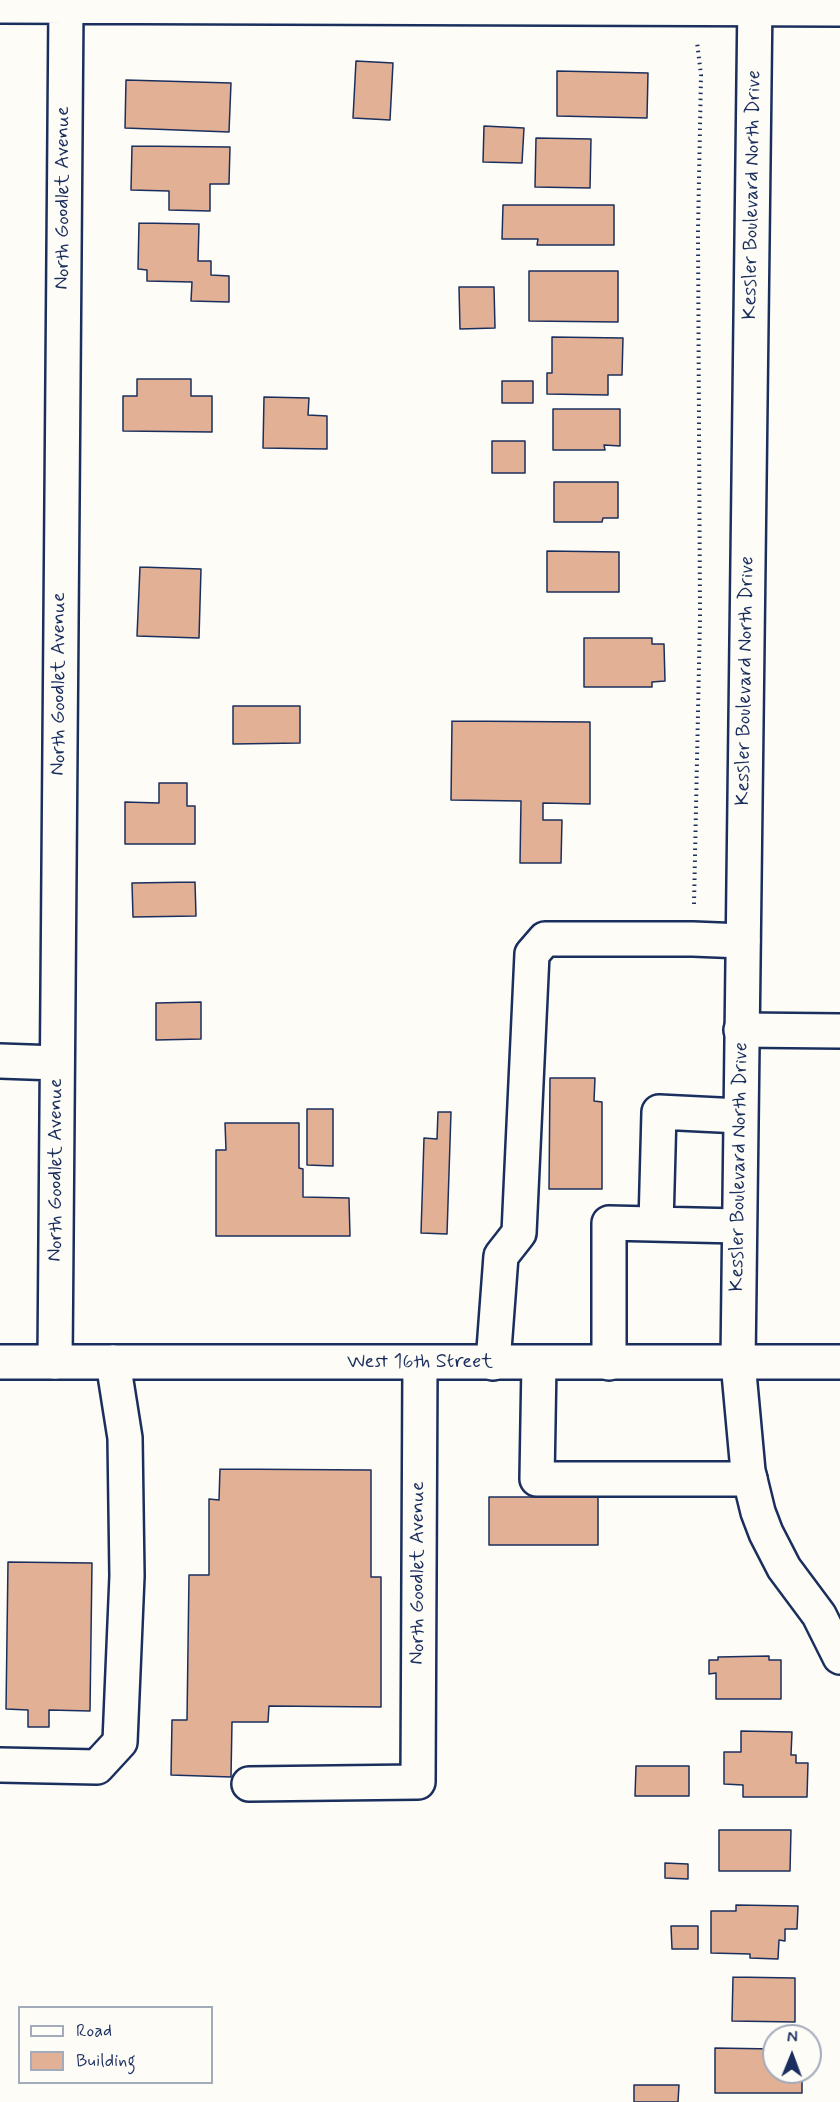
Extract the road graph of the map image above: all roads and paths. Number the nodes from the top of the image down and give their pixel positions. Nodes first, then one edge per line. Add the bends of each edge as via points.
1 (205, 4) edge
2 (471, 4) edge
3 (755, 4) edge
4 (0, 6) edge
5 (66, 7) junction
6 (690, 9) junction
7 (840, 9) edge
8 (693, 939) junction
9 (742, 941) junction
10 (741, 1030) junction
11 (840, 1031) edge
12 (0, 1061) edge
13 (57, 1063) junction
14 (740, 1116) junction
15 (656, 1224) junction
16 (738, 1226) junction
17 (0, 1362) edge
18 (55, 1362) junction
19 (113, 1362) junction
20 (738, 1362) junction
21 (840, 1362) edge
22 (420, 1363) junction
23 (493, 1363) junction
24 (539, 1363) junction
25 (609, 1363) junction
26 (750, 1479) junction
27 (840, 1658) edge
28 (0, 1765) edge
29 (249, 1784) dead end

1 - 2 street
1 - 5 street
2 - 6 street
3 - 6 street
3 - 7 street
3 - 9 street, Kessler Boulevard North Drive
4 - 5 street
5 - 13 street, North Goodlet Avenue
6 - 8 path via 701,75 700,617
8 - 9 street
8 - 23 street via 545,939 532,954 519,1233 501,1256
9 - 10 street, Kessler Boulevard North Drive
10 - 11 street
10 - 14 street, Kessler Boulevard North Drive
12 - 13 street
13 - 18 street, North Goodlet Avenue
14 - 15 street via 658,1112
14 - 16 street, Kessler Boulevard North Drive
15 - 16 street
15 - 25 street via 609,1223
16 - 20 street, Kessler Boulevard North Drive
17 - 18 street, West 16th Street
18 - 19 street, West 16th Street
19 - 22 street, West 16th Street
19 - 28 street via 125,1438 127,1576 120,1742 97,1767
20 - 21 street, West 16th Street
20 - 25 street, West 16th Street
20 - 26 street, Kessler Boulevard North Drive
22 - 23 street, West 16th Street
22 - 29 street, North Goodlet Avenue via 418,1782
23 - 24 street, West 16th Street
24 - 25 street, West 16th Street
24 - 26 street via 537,1479
26 - 27 street, Kessler Boulevard North Drive via 766,1533 784,1568 819,1615

